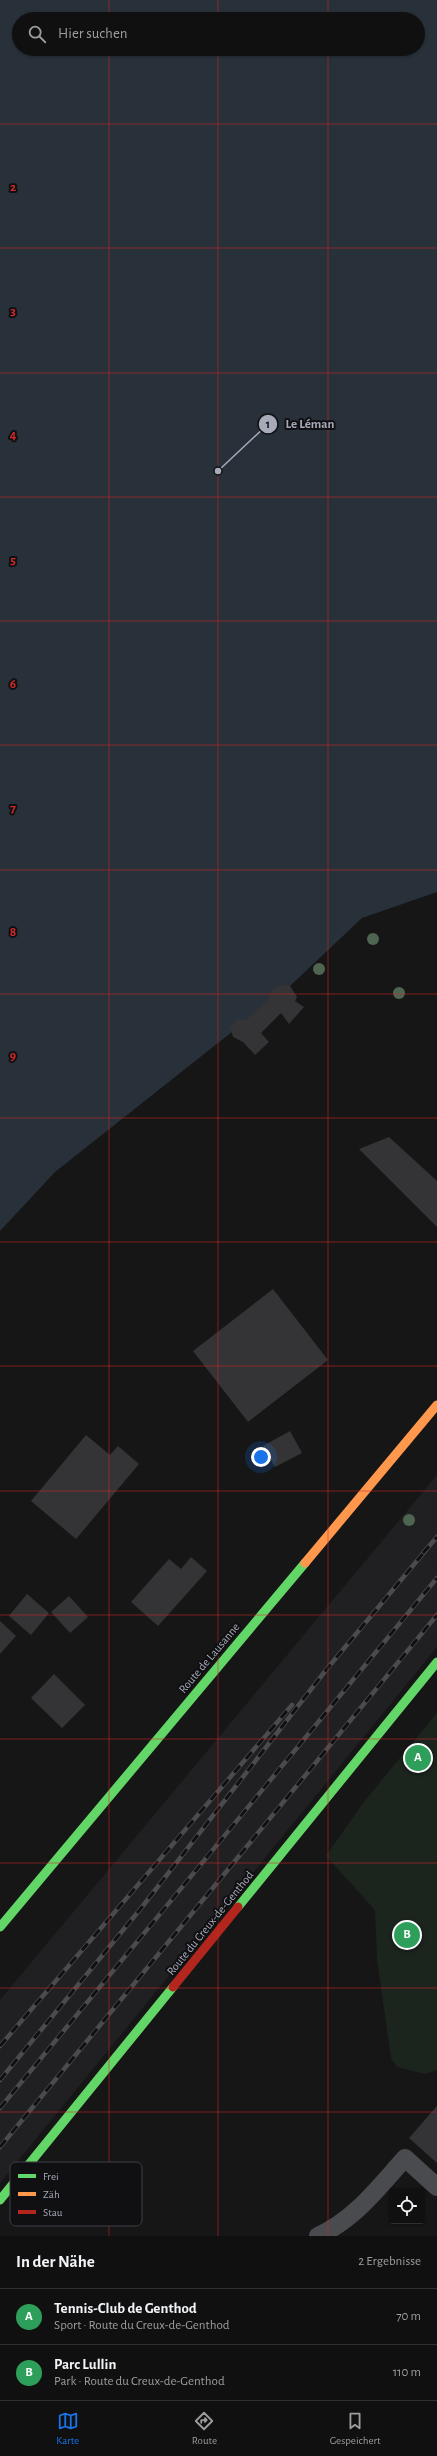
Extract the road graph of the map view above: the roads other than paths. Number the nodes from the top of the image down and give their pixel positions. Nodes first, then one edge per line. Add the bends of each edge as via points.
1 (437, 1405) edge
2 (437, 1662) edge
3 (0, 1927) edge
4 (31, 2162) edge
5 (437, 2187) edge
6 (10, 2188) edge
7 (0, 2200) edge
8 (318, 2236) edge

1 - 3 street, Route de Lausanne
2 - 4 street, Route du Creux-de-Genthod
5 - 8 lane via 405,2158 362,2207 342,2224
6 - 7 street, Route du Creux-de-Genthod

